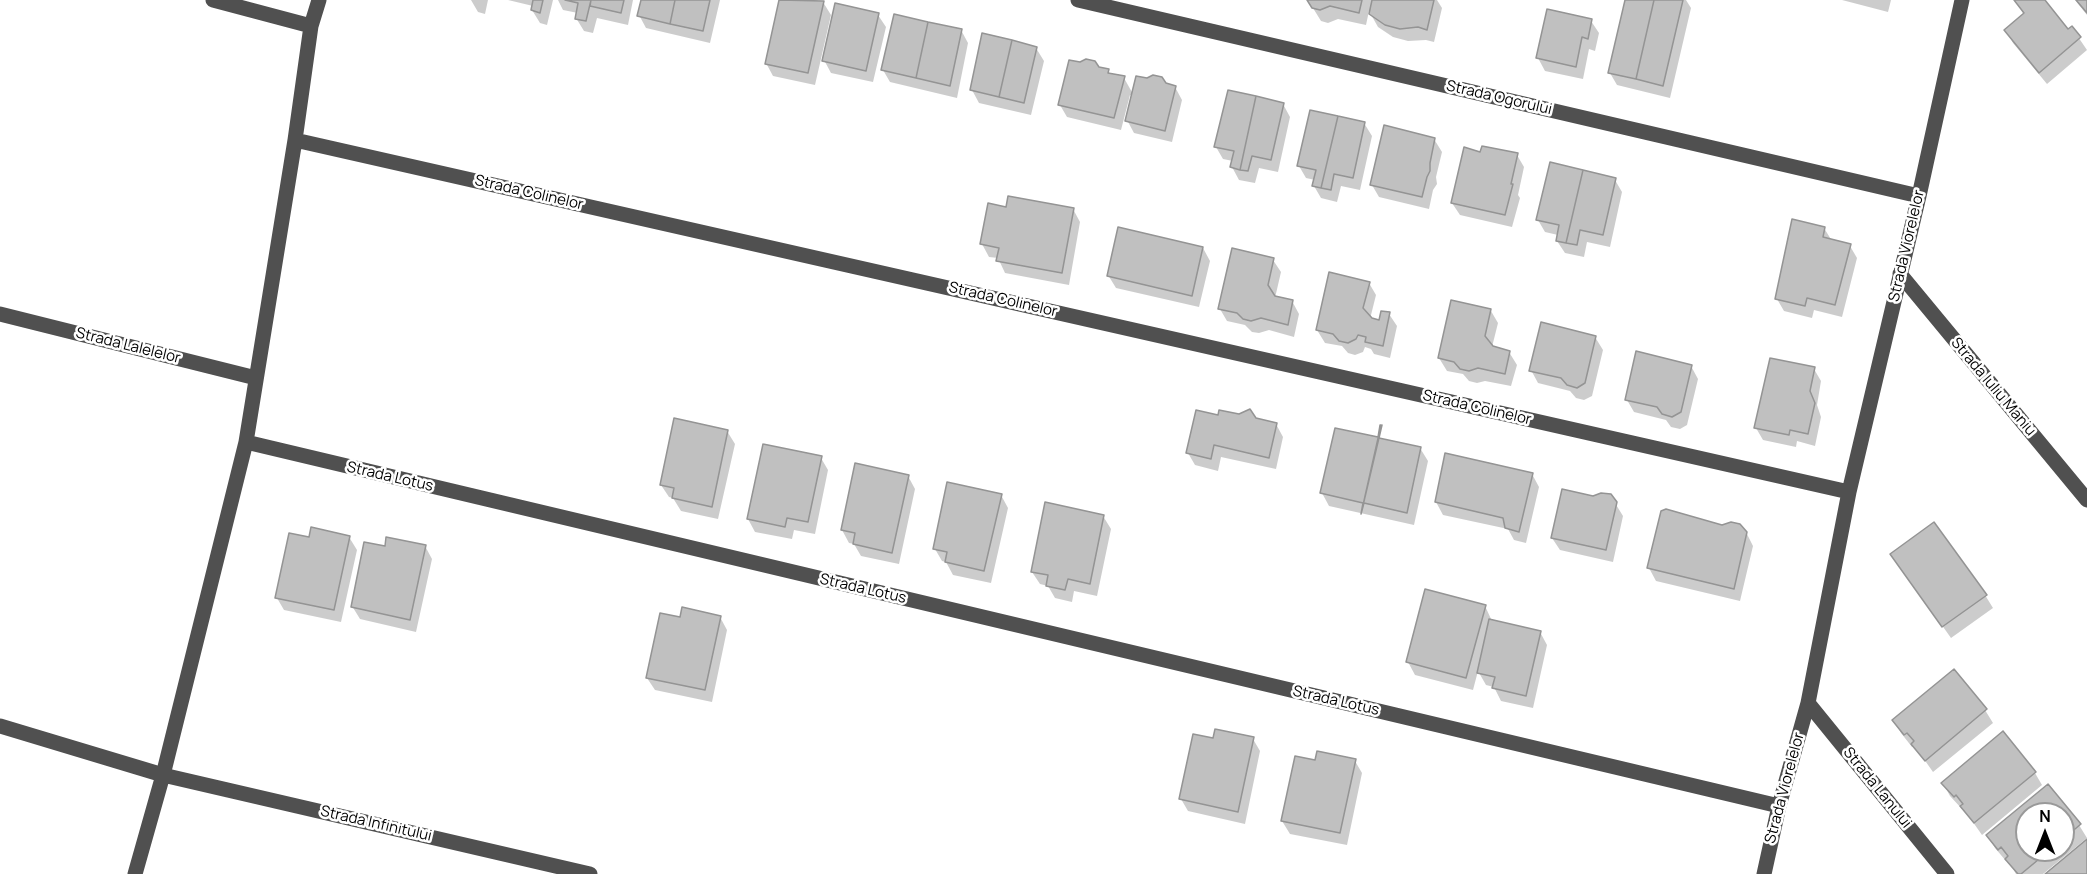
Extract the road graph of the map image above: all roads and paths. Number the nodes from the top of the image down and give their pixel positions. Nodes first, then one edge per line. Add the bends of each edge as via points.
1 (213, 0) edge
2 (319, 0) edge
3 (1078, 0) edge
4 (1962, 0) edge
5 (311, 26) junction
6 (295, 140) junction
7 (1919, 196) junction
8 (1900, 274) junction
9 (0, 314) edge
10 (256, 378) junction
11 (246, 442) junction
12 (1849, 492) junction
13 (2087, 500) edge
14 (1808, 703) junction
15 (0, 726) edge
16 (163, 775) junction
17 (1779, 806) junction
18 (135, 874) edge
19 (590, 874) edge
20 (1764, 874) edge
21 (1947, 874) edge

1 - 5 street
2 - 5 street
3 - 7 street, Strada Ogorului
4 - 7 street, Strada Viorelelor
5 - 6 street
6 - 10 street
6 - 12 street, Strada Colinelor
7 - 8 street, Strada Viorelelor
8 - 12 street, Strada Viorelelor
8 - 13 street, Strada Iuliu Maniu
9 - 10 street, Strada Lalelelor
10 - 11 street
11 - 16 street
11 - 17 street, Strada Lotus
12 - 14 street, Strada Viorelelor
14 - 17 street, Strada Viorelelor
14 - 21 street, Strada Lanului
15 - 16 street, Strada Infinitului
16 - 18 street
16 - 19 street, Strada Infinitului
17 - 20 street, Strada Viorelelor

